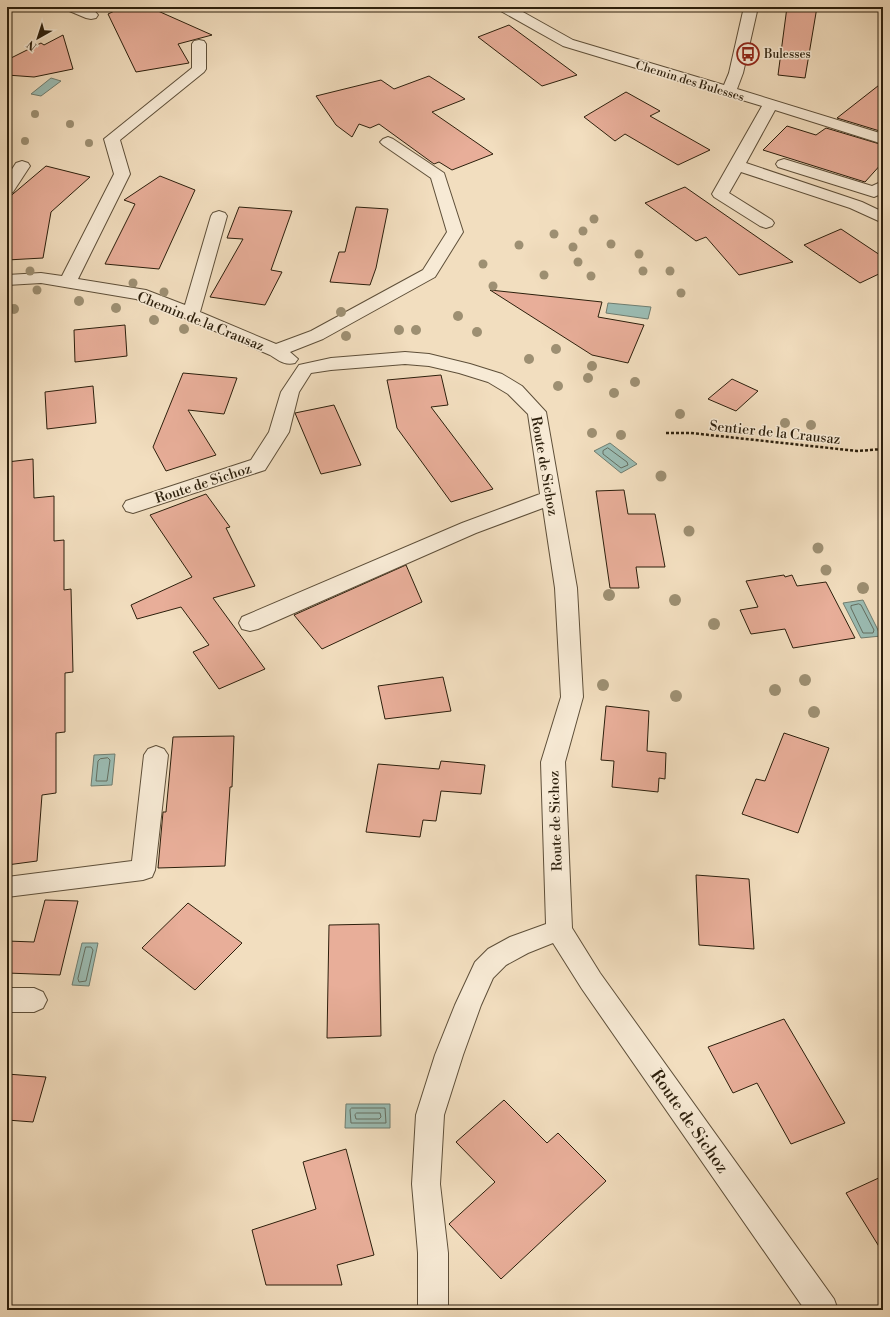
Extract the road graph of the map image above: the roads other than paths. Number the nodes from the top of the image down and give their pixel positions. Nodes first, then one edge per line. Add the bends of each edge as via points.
1 (72, 7) edge
2 (504, 7) edge
3 (751, 7) edge
4 (529, 13) edge
5 (91, 15) dead end
6 (199, 44) dead end
7 (729, 92) junction
8 (770, 105) junction
9 (883, 139) edge
10 (388, 142) dead end
11 (784, 164) dead end
12 (737, 165) junction
13 (22, 166) dead end
14 (883, 186) edge
15 (7, 188) edge
16 (219, 216) dead end
17 (883, 218) edge
18 (766, 223) dead end
19 (7, 280) edge
20 (68, 282) junction
21 (191, 314) junction
22 (276, 351) junction
23 (305, 369) junction
24 (551, 497) junction
25 (133, 506) dead end
26 (250, 623) dead end
27 (156, 755) dead end
28 (7, 887) edge
29 (558, 930) junction
30 (7, 1000) edge
31 (34, 1000) dead end
32 (433, 1310) edge
33 (823, 1310) edge

1 - 5 street
2 - 4 street, Chemin des Bulesses
3 - 7 street via 736,73
4 - 7 street, Chemin des Bulesses via 568,43
6 - 20 street via 199,69 112,139 122,174
7 - 8 street, Chemin des Bulesses
8 - 9 street, Chemin des Bulesses
8 - 12 street
10 - 22 street via 438,176 455,232 429,273 317,335
11 - 14 street via 874,192
12 - 17 street via 856,205
12 - 18 street via 720,194
13 - 15 street
16 - 21 street
19 - 20 street, Chemin de la Crausaz via 41,278
20 - 21 street, Chemin de la Crausaz via 140,294
21 - 22 street, Chemin de la Crausaz
22 - 23 street, Chemin de la Crausaz
23 - 24 street, Route de Sichoz via 331,364 405,358 429,360 495,378 515,390 537,412
23 - 25 street, Route de Sichoz via 290,392 279,432 258,465
24 - 26 street via 454,534
24 - 29 street, Route de Sichoz via 566,588 572,697 553,762
27 - 28 street via 143,870
29 - 32 street via 519,945 497,957 484,970 449,1055 430,1115 426,1184 433,1252
29 - 33 street, Route de Sichoz via 591,981
30 - 31 street

